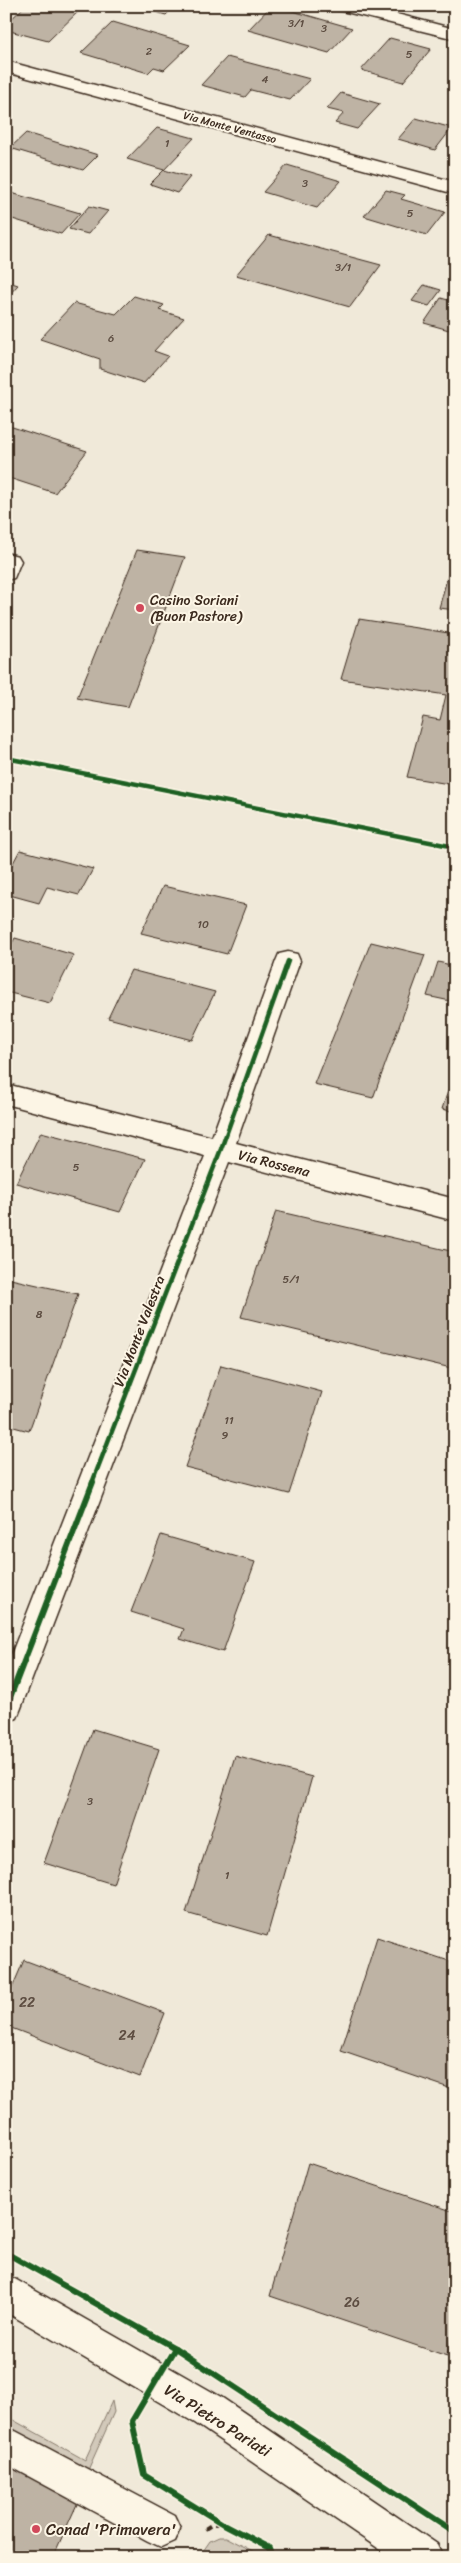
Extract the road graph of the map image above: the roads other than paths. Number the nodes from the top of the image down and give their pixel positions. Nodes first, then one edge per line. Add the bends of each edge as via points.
1 (344, 6) edge
2 (455, 34) edge
3 (6, 66) edge
4 (455, 188) edge
5 (6, 560) edge
6 (6, 573) edge
7 (288, 961) dead end
8 (6, 1094) edge
9 (221, 1149) junction
10 (455, 1210) edge
11 (6, 1708) edge
12 (6, 2292) edge
13 (6, 2444) edge
14 (160, 2528) dead end
15 (424, 2557) edge

1 - 2 street
3 - 4 street, Via Monte Ventasso
5 - 6 street via 10,561
7 - 9 street, Via Monte Valestra
8 - 9 street, Via Rossena
9 - 10 street, Via Rossena
9 - 11 street, Via Monte Valestra
12 - 15 street, Via Pietro Pariati via 208,2410
13 - 14 street

